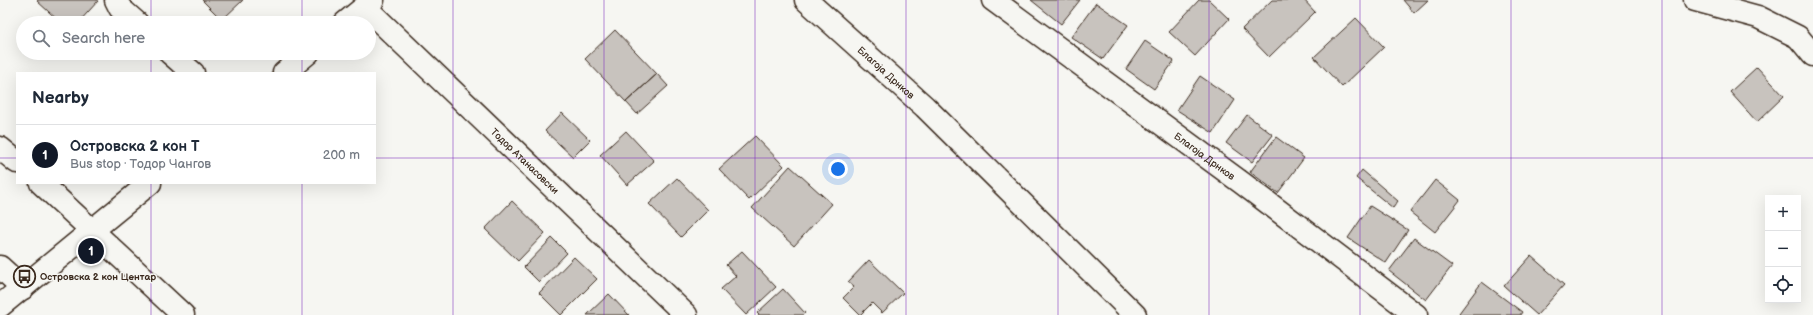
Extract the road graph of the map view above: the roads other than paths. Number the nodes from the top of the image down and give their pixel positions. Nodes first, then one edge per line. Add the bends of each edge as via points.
1 (116, 0) edge
2 (806, 0) edge
3 (993, 0) edge
4 (1695, 0) edge
5 (369, 3) edge
6 (129, 16) edge
7 (353, 16) edge
8 (1813, 55) edge
9 (178, 60) edge
10 (300, 60) edge
11 (192, 72) edge
12 (285, 72) edge
13 (0, 148) edge
14 (16, 161) edge
15 (42, 184) edge
16 (149, 184) edge
17 (92, 230) junction
18 (0, 267) edge
19 (23, 288) junction
20 (0, 306) edge
21 (183, 315) edge
22 (686, 315) edge
23 (1135, 315) edge
24 (1416, 315) edge

1 - 6 street
2 - 23 street, Благоја Дрнков via 925,107
3 - 24 street, Благоја Дрнков
4 - 8 street via 1758,17 1798,37
5 - 7 street
5 - 22 street, Тодор Атанасовски
9 - 11 street
10 - 12 street
13 - 14 street
15 - 17 street
16 - 17 street
17 - 19 street
17 - 21 street
18 - 19 street
19 - 20 street

